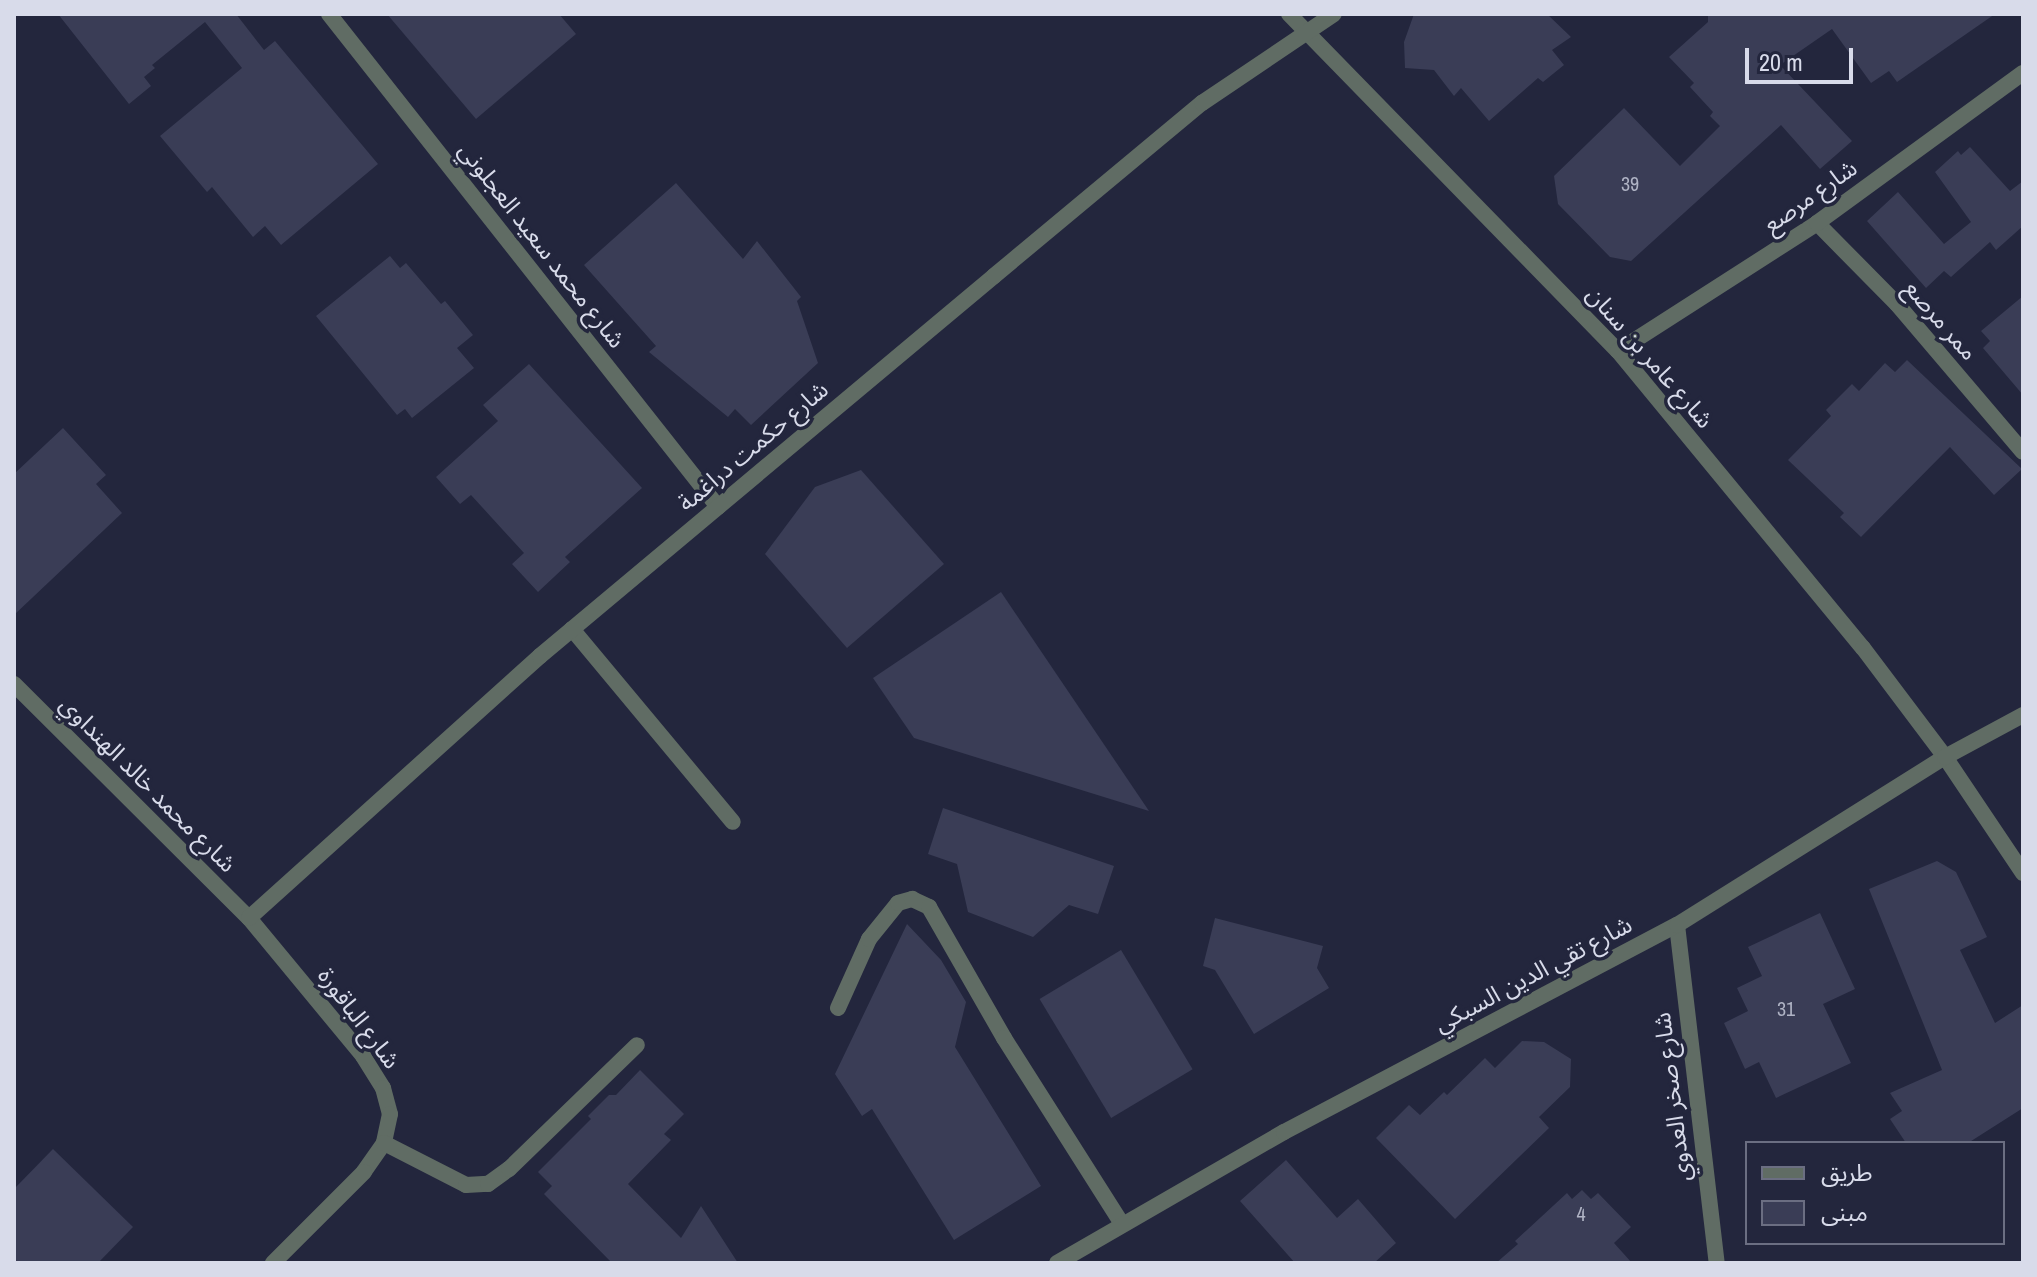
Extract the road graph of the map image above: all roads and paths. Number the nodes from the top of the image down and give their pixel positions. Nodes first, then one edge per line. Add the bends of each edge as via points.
1 (329, 14) edge
2 (1289, 14) edge
3 (1334, 14) edge
4 (1306, 32) junction
5 (2023, 73) edge
6 (1817, 223) junction
7 (1618, 351) junction
8 (2023, 452) edge
9 (718, 507) junction
10 (572, 629) junction
11 (14, 684) edge
12 (2023, 715) edge
13 (1945, 757) junction
14 (733, 822) dead end
15 (2023, 873) edge
16 (249, 918) junction
17 (1677, 925) junction
18 (838, 1008) dead end
19 (637, 1045) dead end
20 (384, 1143) junction
21 (1122, 1224) junction
22 (273, 1263) edge
23 (1057, 1263) edge
24 (1717, 1263) edge

1 - 9 street, شارع محمد سعيد العجلوني
2 - 4 street, شارع عامر بن سنان
3 - 4 street, شارع حكمت دراغمة
4 - 7 street, شارع عامر بن سنان
4 - 9 street, شارع حكمت دراغمة via 1202,103
5 - 6 street, شارع مرصع
6 - 7 street, شارع مرصع
6 - 8 street, ممر مرصع via 1897,304
7 - 13 street, شارع عامر بن سنان via 1863,648
9 - 10 street, شارع حكمت دراغمة
10 - 14 street
10 - 16 street, شارع حكمت دراغمة
11 - 16 street, شارع محمد خالد الهنداوي
12 - 13 street, شارع تقي الدين السبكي
13 - 15 street, شارع عامر بن سنان
13 - 17 street, شارع تقي الدين السبكي
16 - 20 street, شارع الباقورة via 363,1056 383,1088 390,1114
17 - 21 street, شارع تقي الدين السبكي via 1284,1132
17 - 24 street, شارع صخر العدوي
18 - 21 street via 869,939 898,903 912,899 929,907 1004,1038
19 - 20 street via 488,1184 466,1185
20 - 22 street via 364,1172
21 - 23 street, شارع تقي الدين السبكي

